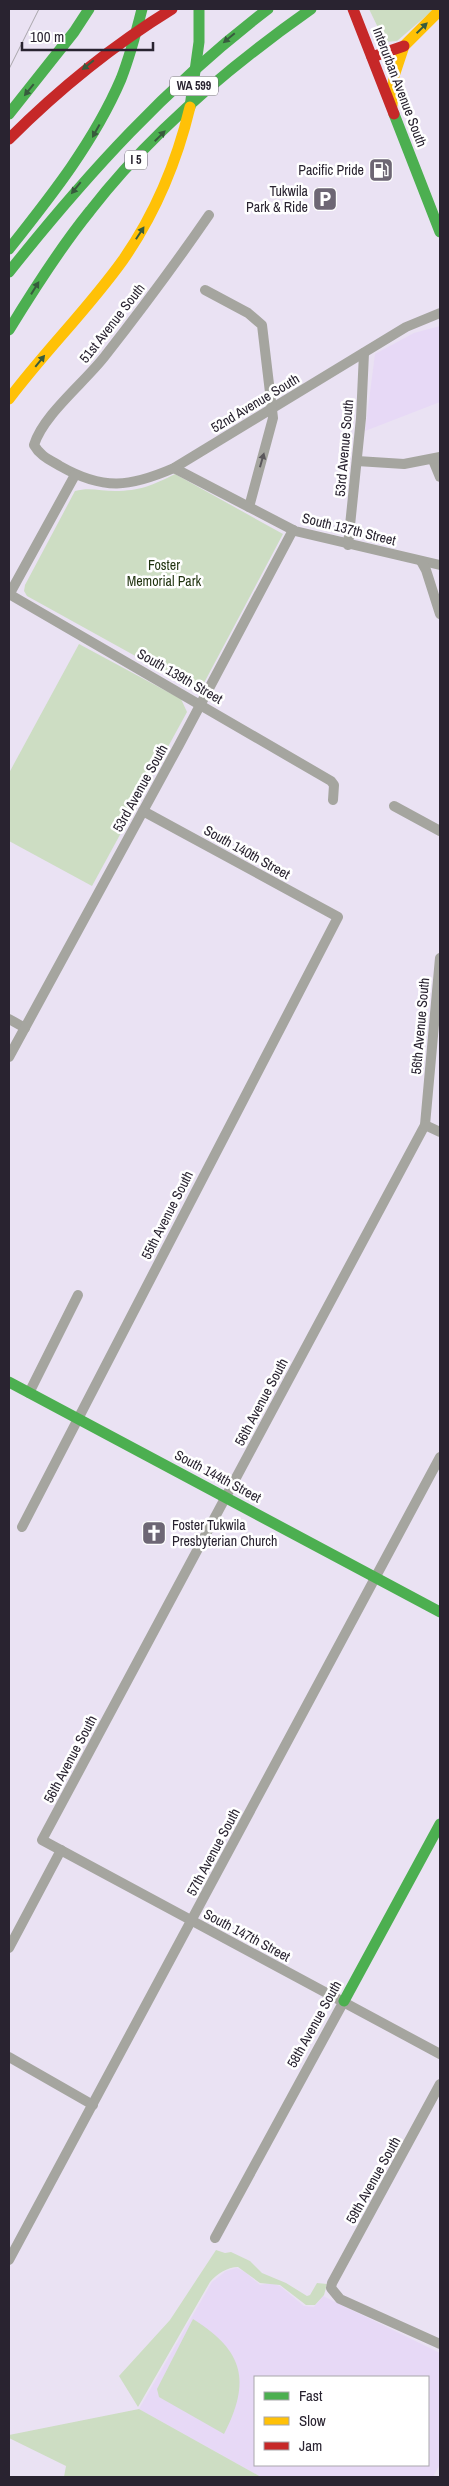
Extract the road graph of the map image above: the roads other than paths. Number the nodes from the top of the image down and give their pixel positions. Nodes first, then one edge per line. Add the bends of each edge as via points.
1 (89, 9) edge
2 (142, 9) edge
3 (172, 9) edge
4 (199, 9) edge
5 (268, 9) edge
6 (311, 9) edge
7 (353, 9) edge
8 (440, 10) edge
9 (404, 46) junction
10 (372, 56) junction
11 (392, 106) junction
12 (9, 114) edge
13 (9, 140) edge
14 (209, 215) dead end
15 (440, 232) edge
16 (9, 249) edge
17 (9, 272) edge
18 (205, 290) dead end
19 (440, 313) edge
20 (9, 330) edge
21 (364, 353) junction
22 (9, 399) edge
23 (273, 407) junction
24 (34, 445) joint
25 (437, 459) edge
26 (357, 461) junction
27 (174, 468) junction
28 (75, 475) junction
29 (440, 477) edge
30 (249, 507) junction
31 (292, 530) junction
32 (348, 545) junction
33 (421, 561) junction
34 (440, 565) edge
35 (9, 594) edge
36 (440, 614) edge
37 (201, 704) junction
38 (333, 800) dead end
39 (394, 806) dead end
40 (143, 811) junction
41 (440, 831) edge
42 (338, 917) joint
43 (440, 958) edge
44 (9, 1019) edge
45 (25, 1028) junction
46 (9, 1057) edge
47 (425, 1125) junction
48 (440, 1132) edge
49 (78, 1295) dead end
50 (9, 1382) edge
51 (29, 1393) junction
52 (78, 1418) junction
53 (440, 1457) edge
54 (225, 1497) junction
55 (22, 1527) dead end
56 (376, 1578) junction
57 (440, 1612) edge
58 (440, 1824) edge
59 (42, 1840) joint
60 (61, 1850) junction
61 (192, 1922) junction
62 (9, 1948) edge
63 (344, 2001) junction
64 (440, 2054) edge
65 (9, 2057) edge
66 (440, 2084) edge
67 (93, 2105) junction
68 (215, 2238) dead end
69 (9, 2260) edge
70 (440, 2344) edge

1 -> 12 main road
2 -> 16 main road via 119,88 87,147
3 -> 13 main road via 95,60
22 -> 4 main road, WA 599 via 123,260 154,212 175,161 194,80
5 -> 17 main road, I 5 via 180,79 123,135
20 -> 6 main road, I 5 via 44,273 122,174 202,94
7 - 10 main road, Interurban Avenue South
9 -> 8 main road
9 - 10 main road
9 - 11 main road via 394,76
10 - 11 main road, Interurban Avenue South
11 - 15 main road, Interurban Avenue South
14 - 24 street, 51st Avenue South via 104,357 55,412
18 - 23 street via 248,313 262,325
19 - 21 street, 52nd Avenue South via 406,327
21 - 23 street, 52nd Avenue South
21 - 26 street, 53rd Avenue South
23 - 27 street, 52nd Avenue South
30 -> 23 street via 272,426
24 - 28 street, 52nd Avenue South via 38,453
25 - 26 street via 404,464
25 - 29 street
26 - 32 street, 53rd Avenue South
27 - 28 street, 52nd Avenue South via 135,483 103,483
27 - 30 street, South 137th Street
28 - 35 street
30 - 31 street, South 137th Street
31 - 32 street, South 137th Street
31 - 37 street, 53rd Avenue South
32 - 33 street, South 137th Street
33 - 34 street, South 137th Street
33 - 36 street
35 - 37 street, South 139th Street
37 - 38 street, South 139th Street via 331,781 334,785
37 - 40 street, 53rd Avenue South
39 - 41 street
40 - 42 street, South 140th Street
40 - 45 street, 53rd Avenue South
42 - 52 street, 55th Avenue South
43 - 47 street, 56th Avenue South
44 - 45 street
45 - 46 street, 53rd Avenue South
47 - 48 street
47 - 54 street, 56th Avenue South
49 - 51 street
50 - 51 main road, South 144th Street
51 - 52 main road, South 144th Street
52 - 54 main road, South 144th Street
52 - 55 street, 55th Avenue South
53 - 56 street, 57th Avenue South
54 - 56 main road, South 144th Street
54 - 59 street, 56th Avenue South
56 - 57 main road, South 144th Street
56 - 61 street, 57th Avenue South
58 - 63 main road, 58th Avenue South
59 - 60 street, South 147th Street
60 - 61 street, South 147th Street
60 - 62 street
61 - 63 street, South 147th Street
61 - 67 street, 57th Avenue South
63 - 64 street, South 147th Street
63 - 68 street, 58th Avenue South
65 - 67 street
66 - 70 street, 59th Avenue South via 332,2283 340,2299
67 - 69 street, 57th Avenue South

